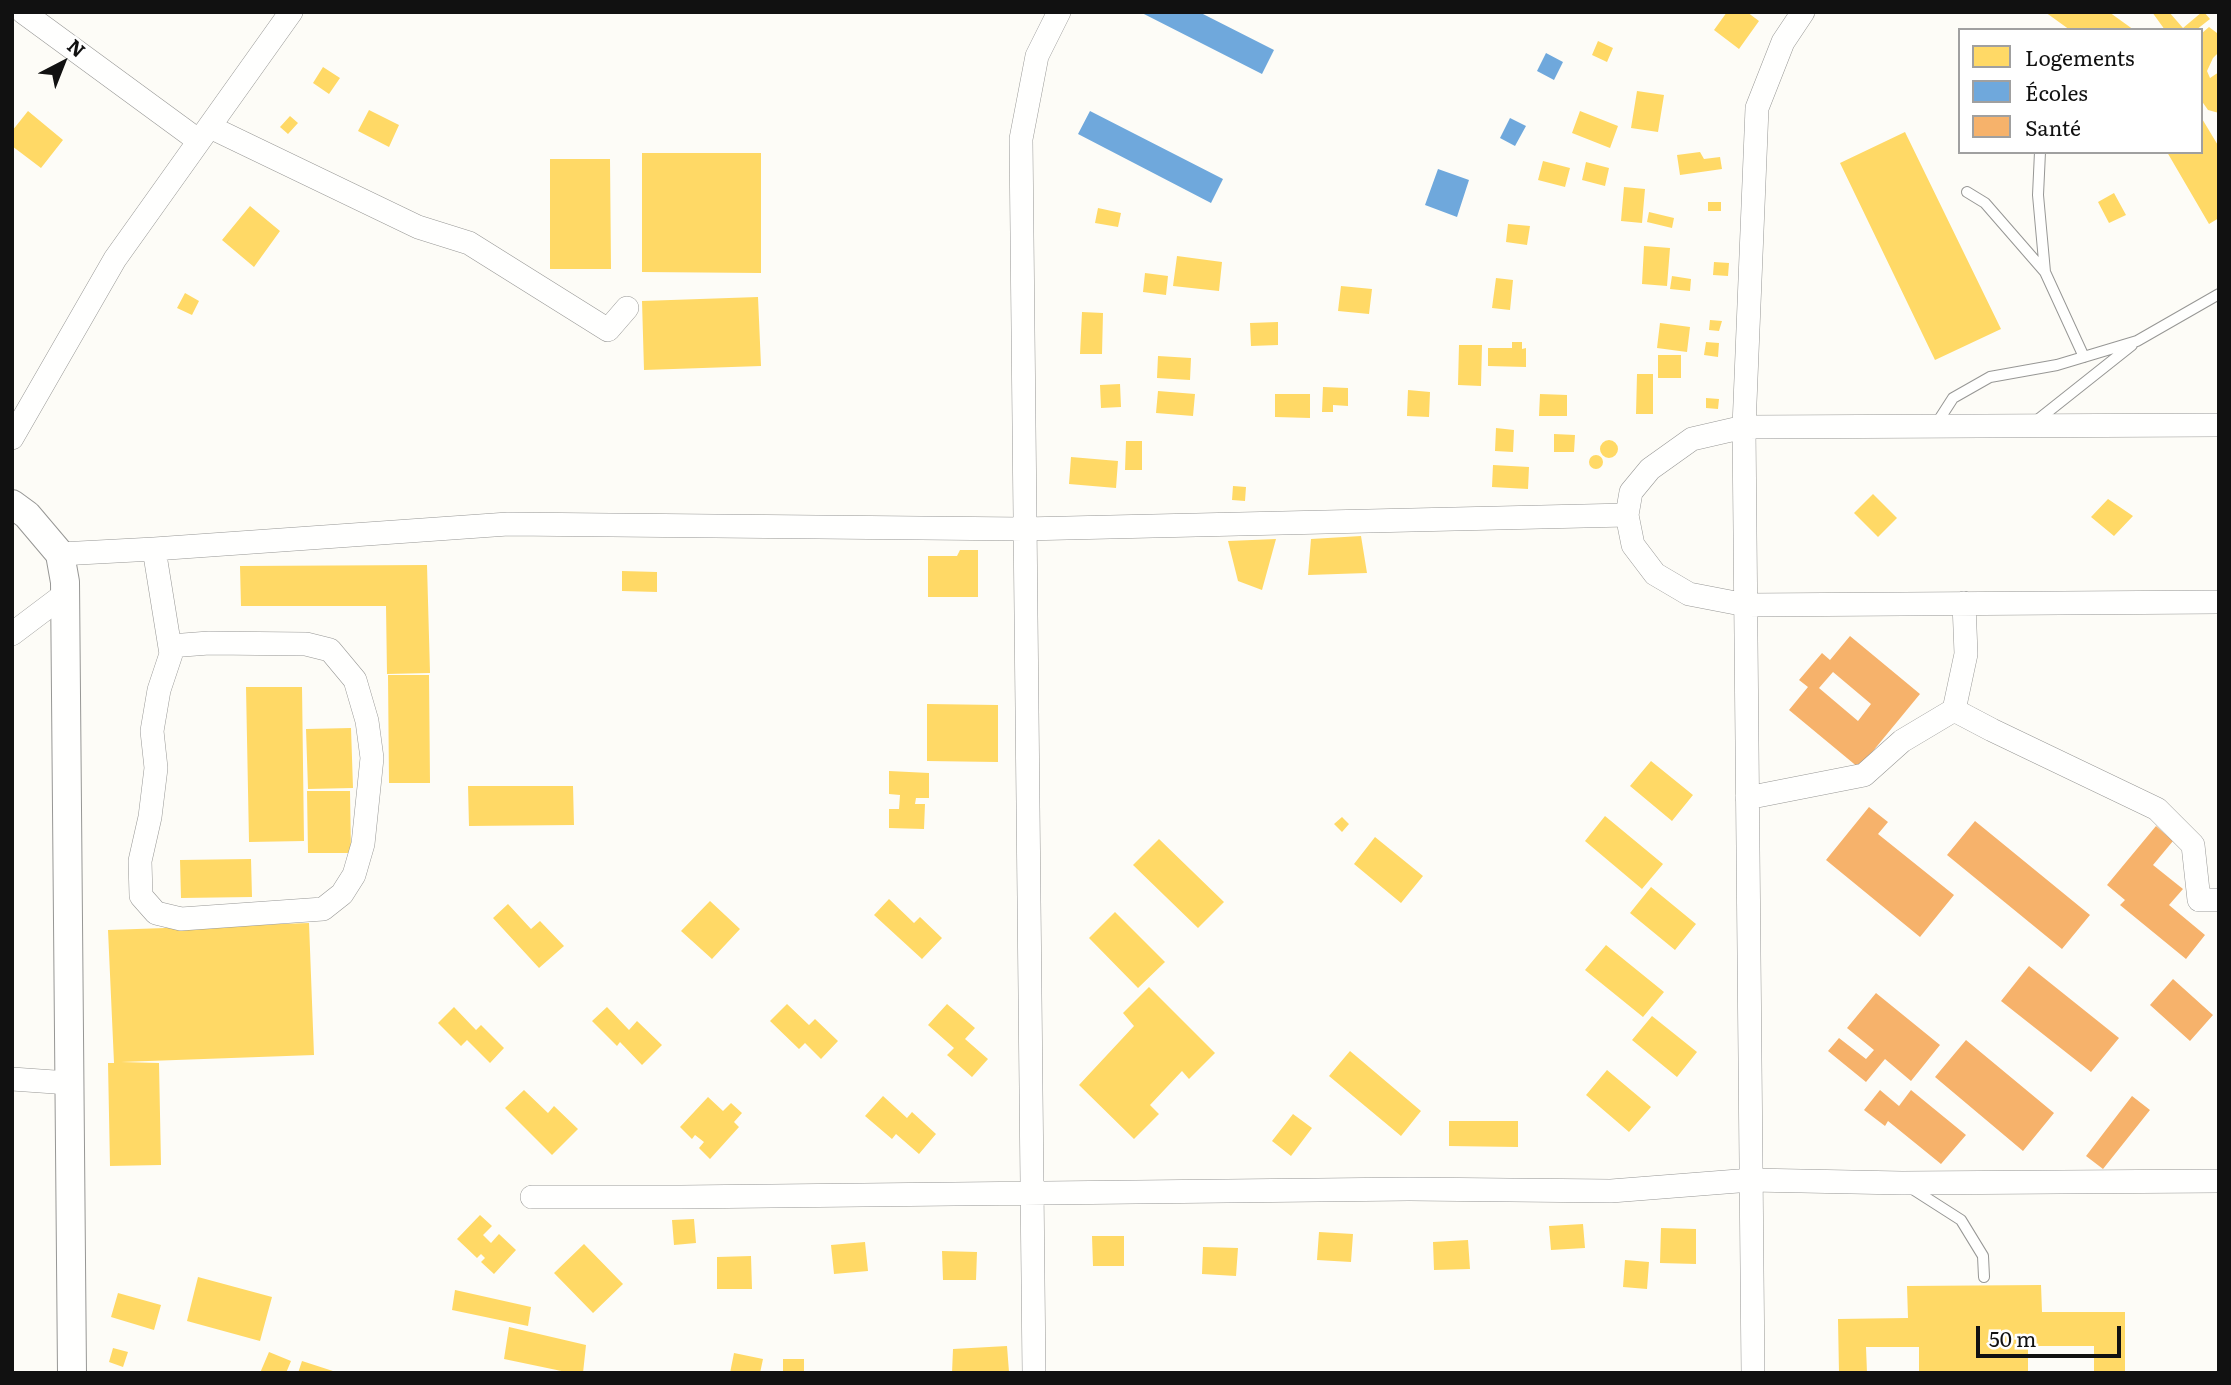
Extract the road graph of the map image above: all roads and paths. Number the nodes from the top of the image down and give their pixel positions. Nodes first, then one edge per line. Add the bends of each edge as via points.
1 (23, 12) edge
2 (291, 12) edge
3 (1059, 12) edge
4 (1803, 12) edge
5 (204, 134) junction
6 (2040, 154) edge
7 (1967, 192) dead end
8 (2045, 272) junction
9 (2219, 295) edge
10 (627, 308) dead end
11 (2137, 341) junction
12 (2084, 357) junction
13 (2219, 425) edge
14 (1935, 426) junction
15 (2031, 426) junction
16 (1744, 427) junction
17 (12, 438) edge
18 (12, 504) edge
19 (1627, 515) junction
20 (1024, 529) junction
21 (154, 549) junction
22 (60, 554) junction
23 (65, 594) junction
24 (2219, 602) edge
25 (1964, 603) junction
26 (1746, 605) junction
27 (12, 635) edge
28 (170, 646) junction
29 (1954, 709) junction
30 (1747, 798) junction
31 (2219, 900) edge
32 (12, 1079) edge
33 (69, 1083) junction
34 (1751, 1180) junction
35 (2219, 1181) edge
36 (1902, 1183) junction
37 (1032, 1194) junction
38 (531, 1196) dead end
39 (1984, 1277) dead end
40 (72, 1373) edge
41 (1034, 1373) edge
42 (1753, 1373) edge

1 - 5 street
2 - 5 street
3 - 20 street via 1037,56 1021,139
4 - 16 street via 1783,43 1757,108
5 - 10 street via 418,226 469,243 608,330
5 - 17 street via 115,259
6 - 8 lane via 2038,195
7 - 8 lane via 1985,203
8 - 12 lane
9 - 11 lane
11 - 12 lane
11 - 15 lane
12 - 14 lane via 1990,377 1953,398
13 - 15 street
14 - 15 street
14 - 16 street
16 - 19 street via 1692,439 1650,470 1631,492
16 - 26 street
18 - 22 street
19 - 20 street
19 - 26 street via 1633,545 1655,574 1689,594
20 - 21 street via 508,524
20 - 37 street
21 - 22 street
21 - 28 street
22 - 23 street
23 - 27 street
23 - 33 street
24 - 25 street
25 - 26 street
25 - 29 street via 1966,654
26 - 30 street
28 - 28 street via 152,731 156,768 140,861 141,896 156,913 181,919 323,909 342,894 354,875 363,844 372,758 355,680 330,650 306,644
29 - 30 street via 1902,741 1864,775
29 - 31 street via 2157,809 2193,845 2199,900
30 - 34 street
32 - 33 street
33 - 40 street
34 - 36 street
34 - 37 street via 1611,1191
34 - 42 street
35 - 36 street
36 - 39 lane via 1961,1220 1983,1256
37 - 38 street
37 - 41 street

